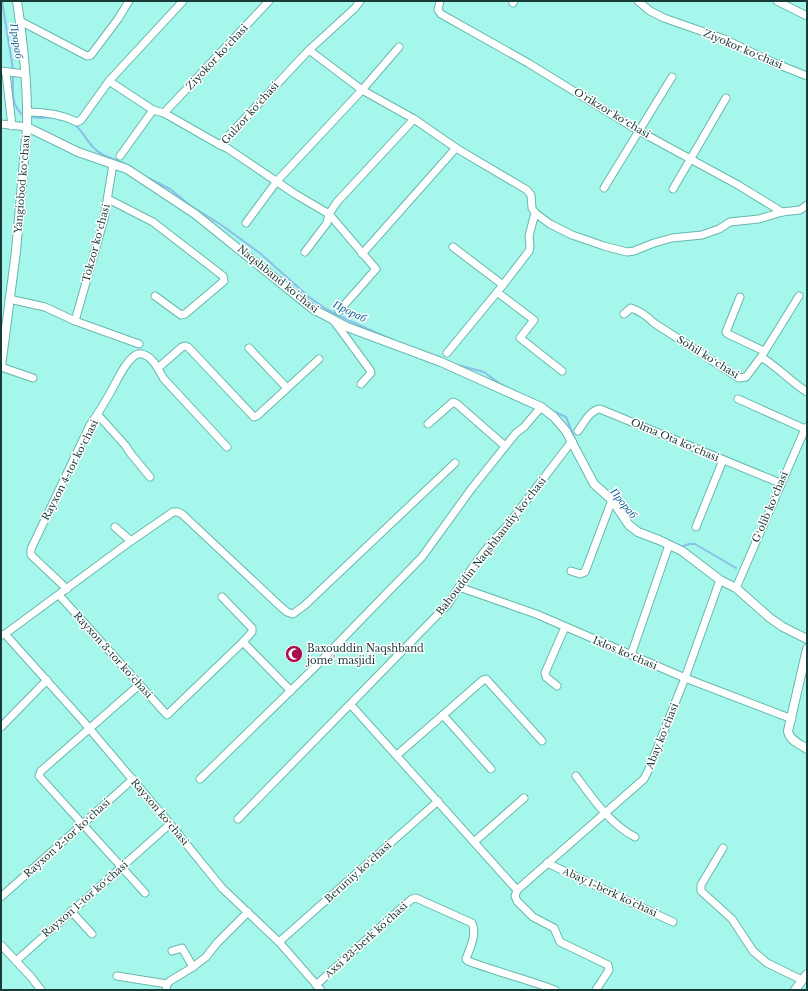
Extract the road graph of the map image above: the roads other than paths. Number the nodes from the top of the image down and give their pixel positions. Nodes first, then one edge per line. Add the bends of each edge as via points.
1 (17, 1) edge
2 (129, 1) edge
3 (183, 1) edge
4 (269, 1) edge
5 (360, 1) edge
6 (440, 1) edge
7 (638, 1) edge
8 (777, 1) edge
9 (807, 16) edge
10 (20, 21) junction
11 (399, 47) dead end
12 (309, 50) junction
13 (4, 72) edge
14 (25, 74) junction
15 (807, 76) edge
16 (672, 77) dead end
17 (109, 81) junction
18 (362, 90) junction
19 (726, 98) dead end
20 (153, 110) junction
21 (28, 112) junction
22 (164, 113) junction
23 (414, 119) junction
24 (1, 124) edge
25 (12, 126) junction
26 (27, 127) junction
27 (639, 131) junction
28 (220, 145) junction
29 (456, 148) junction
30 (120, 156) dead end
31 (691, 158) junction
32 (113, 164) junction
33 (277, 180) junction
34 (604, 188) dead end
35 (673, 189) dead end
36 (108, 199) junction
37 (807, 205) edge
38 (782, 212) junction
39 (535, 213) junction
40 (329, 214) junction
41 (246, 223) dead end
42 (453, 248) dead end
43 (305, 252) dead end
44 (362, 254) junction
45 (503, 285) junction
46 (497, 292) junction
47 (155, 296) dead end
48 (799, 296) dead end
49 (740, 297) dead end
50 (9, 299) junction
51 (339, 311) dead end
52 (624, 314) dead end
53 (75, 321) junction
54 (334, 321) junction
55 (139, 344) dead end
56 (249, 348) dead end
57 (447, 353) dead end
58 (763, 354) junction
59 (319, 359) dead end
60 (1, 367) edge
61 (158, 368) junction
62 (562, 372) dead end
63 (33, 378) dead end
64 (361, 384) dead end
65 (287, 388) junction
66 (807, 392) edge
67 (738, 399) dead end
68 (541, 407) junction
69 (98, 415) junction
70 (428, 424) dead end
71 (806, 428) edge
72 (578, 431) dead end
73 (572, 441) junction
74 (505, 446) junction
75 (227, 447) dead end
76 (723, 460) junction
77 (454, 463) dead end
78 (150, 477) dead end
79 (780, 483) junction
80 (612, 500) junction
81 (115, 526) dead end
82 (696, 526) dead end
83 (131, 541) junction
84 (669, 545) junction
85 (571, 571) dead end
86 (720, 580) junction
87 (459, 587) junction
88 (736, 588) junction
89 (67, 589) junction
90 (59, 595) junction
91 (222, 597) dead end
92 (565, 627) junction
93 (3, 635) edge
94 (807, 639) edge
95 (243, 642) junction
96 (807, 649) edge
97 (631, 655) junction
98 (685, 678) junction
99 (47, 680) junction
100 (139, 685) junction
101 (557, 686) dead end
102 (291, 690) junction
103 (351, 705) junction
104 (443, 715) junction
105 (792, 720) junction
106 (1, 727) edge
107 (89, 728) junction
108 (542, 740) dead end
109 (807, 749) edge
110 (397, 756) junction
111 (492, 769) dead end
112 (576, 776) dead end
113 (133, 779) junction
114 (200, 780) dead end
115 (524, 798) dead end
116 (438, 801) junction
117 (605, 812) junction
118 (238, 819) dead end
119 (83, 824) junction
120 (170, 824) junction
121 (635, 838) dead end
122 (474, 842) junction
123 (723, 848) dead end
124 (547, 863) junction
125 (122, 867) junction
126 (517, 890) junction
127 (146, 893) dead end
128 (1, 897) edge
129 (72, 911) junction
130 (248, 912) junction
131 (673, 922) dead end
132 (92, 934) dead end
133 (279, 942) junction
134 (1, 945) edge
135 (172, 951) dead end
136 (16, 960) junction
137 (193, 967) junction
138 (117, 976) dead end
139 (805, 977) edge
140 (167, 987) edge
141 (318, 987) edge
142 (41, 990) edge
143 (555, 990) edge
144 (596, 990) edge
145 (795, 990) edge

1 - 10 street, Yangiobod koʻchasi
2 - 10 street via 88,56
3 - 17 street
4 - 22 street, Ziyokor koʻchasi
5 - 12 street, Gulzor koʻchasi
6 - 27 street, O'rikzor koʻchasi via 438,10 441,14 528,63
7 - 15 street, Ziyokor koʻchasi via 664,18 724,39
8 - 9 street
10 - 14 street, Yangiobod koʻchasi
11 - 18 street
12 - 18 street
12 - 28 street, Gulzor koʻchasi
13 - 14 street
13 - 25 street
14 - 21 street, Yangiobod koʻchasi
16 - 27 street
17 - 20 street
17 - 21 street via 77,122 64,116
18 - 23 street
18 - 33 street
19 - 31 street
20 - 22 street
20 - 30 street
21 - 26 street, Yangiobod koʻchasi
22 - 28 street
23 - 29 street
23 - 40 street via 337,202
24 - 25 street
25 - 26 street
26 - 32 street, Naqshband ko'chasi via 78,152
26 - 50 street, Yangiobod koʻchasi
27 - 31 street, O'rikzor koʻchasi
27 - 34 street
28 - 33 street, Gulzor koʻchasi
29 - 39 street via 527,190 531,195
29 - 44 street
31 - 35 street
31 - 38 street, O'rikzor koʻchasi
32 - 36 street, Tokzor koʻchasi
32 - 54 street, Naqshband ko'chasi via 127,169 196,214 313,309
33 - 40 street, Gulzor koʻchasi
33 - 41 street
36 - 47 street via 153,222 225,279 182,315
36 - 53 street, Tokzor koʻchasi
37 - 38 street via 800,210
38 - 39 street via 759,219 730,222 702,235 654,242 627,252 572,235
39 - 45 street via 529,236 529,251
40 - 43 street via 327,223
40 - 44 street, Gulzor koʻchasi
42 - 45 street
44 - 51 street, Gulzor koʻchasi via 376,269
45 - 46 street
46 - 57 street
46 - 62 street via 534,320 520,338
48 - 58 street
49 - 58 street via 726,332
50 - 53 street via 44,307
50 - 60 street, Yangiobod koʻchasi
52 - 58 street, Sohil koʻchasi via 631,308 638,310 740,378 746,377
53 - 55 street
54 - 64 street via 370,370 370,376
54 - 68 street, Naqshband ko'chasi via 441,362
56 - 65 street
58 - 66 street
59 - 65 street
60 - 63 street
61 - 65 street via 182,347 188,347 254,417
61 - 69 street, Rayxon 4-tor koʻchasi via 142,354 133,357
61 - 75 street via 164,379
67 - 71 street
68 - 73 street, Naqshband ko'chasi via 554,417
68 - 74 street
69 - 78 street
69 - 89 street, Rayxon 4-tor koʻchasi via 90,425 31,549 31,555
70 - 74 street via 453,402
71 - 79 street, Gʻolib koʻchasi
72 - 76 street, Olma Ota koʻchasi via 591,413 600,409
73 - 80 street, Naqshband ko'chasi via 594,484
73 - 87 street, Bahouddin Naqshbandiy koʻchasi
74 - 102 street via 422,558
76 - 79 street, Olma Ota koʻchasi
76 - 82 street
77 - 83 street via 293,614 281,607 178,512 173,512
79 - 88 street, Gʻolib koʻchasi
80 - 84 street, Naqshband ko'chasi via 629,525 638,532
80 - 85 street via 585,572 580,574
81 - 83 street
83 - 89 street
84 - 86 street, Naqshband ko'chasi via 682,551
84 - 97 street
86 - 88 street, Naqshband ko'chasi
86 - 98 street, Abay koʻchasi
87 - 92 street, Ixlos koʻchasi
87 - 103 street, Bahouddin Naqshbandiy koʻchasi via 448,604
88 - 94 street, Naqshband ko'chasi via 779,624
89 - 90 street
90 - 93 street
90 - 100 street, Rayxon 3-tor koʻchasi
91 - 95 street via 252,628 252,632
92 - 97 street, Ixlos koʻchasi
92 - 101 street via 545,673
93 - 99 street, Rayxon koʻchasi
95 - 100 street, Rayxon 3-tor koʻchasi via 167,715
95 - 102 street
96 - 105 street
97 - 98 street, Ixlos koʻchasi
98 - 105 street, Ixlos koʻchasi
98 - 117 street, Abay koʻchasi via 644,779
99 - 106 street
99 - 107 street, Rayxon koʻchasi
100 - 107 street
102 - 114 street
103 - 110 street
103 - 118 street, Bahouddin Naqshbandiy koʻchasi
104 - 108 street via 486,679
104 - 110 street
104 - 111 street
105 - 109 street via 789,735
107 - 113 street, Rayxon koʻchasi
107 - 119 street via 41,771 39,776
110 - 116 street
112 - 117 street
113 - 119 street, Rayxon 2-tor koʻchasi
113 - 120 street, Rayxon koʻchasi
115 - 122 street
116 - 122 street
116 - 133 street, Beruniy koʻchasi
117 - 121 street via 622,830
117 - 124 street, Abay koʻchasi
119 - 125 street
119 - 128 street, Rayxon 2-tor koʻchasi
120 - 125 street, Rayxon 1-tor koʻchasi
120 - 130 street, Rayxon koʻchasi via 222,888
122 - 126 street
123 - 139 street via 701,891 732,919 753,951 767,964
124 - 126 street, Abay koʻchasi
124 - 131 street, Аbay 1-berk koʼchasi
125 - 127 street
125 - 129 street, Rayxon 1-tor koʻchasi
126 - 144 street via 517,901 533,917 554,928 560,942 608,965 609,970
129 - 132 street
129 - 136 street, Rayxon 1-tor koʻchasi
130 - 133 street, Rayxon koʻchasi
130 - 137 street via 206,957
133 - 141 street, Rayxon koʻchasi
134 - 136 street
135 - 137 street via 182,948
136 - 142 street
137 - 140 street
138 - 140 street
139 - 145 street
141 - 143 street, Аxsi 23-berk koʼchasi via 407,903 416,898 472,923 474,932 466,959 468,962

